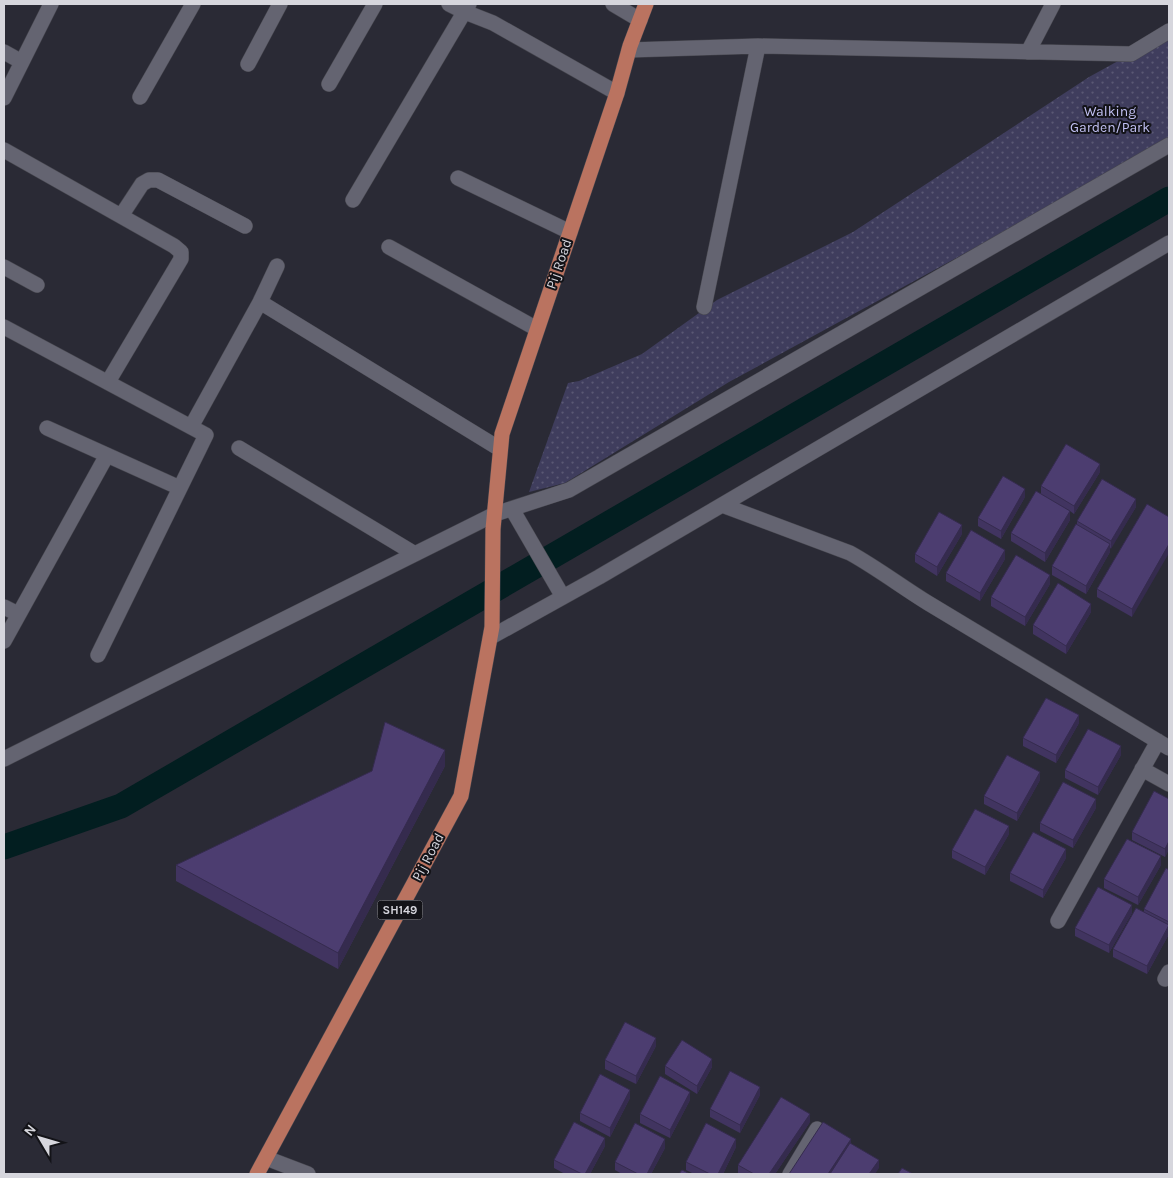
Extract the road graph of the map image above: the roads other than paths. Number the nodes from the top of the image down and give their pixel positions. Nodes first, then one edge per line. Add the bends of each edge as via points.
1 (51, 4) edge
2 (193, 4) edge
3 (280, 4) edge
4 (375, 4) edge
5 (449, 4) edge
6 (613, 4) edge
7 (646, 4) edge
8 (1053, 4) edge
9 (467, 8) edge
10 (640, 20) junction
11 (1169, 31) edge
12 (758, 46) junction
13 (629, 50) junction
14 (4, 52) edge
15 (1028, 52) junction
16 (22, 62) junction
17 (248, 64) dead end
18 (329, 84) dead end
19 (617, 93) junction
20 (140, 97) dead end
21 (4, 98) edge
22 (1169, 145) edge
23 (4, 150) edge
24 (458, 178) dead end
25 (353, 200) dead end
26 (121, 216) junction
27 (245, 226) dead end
28 (570, 232) junction
29 (1169, 243) edge
30 (389, 247) dead end
31 (277, 266) dead end
32 (4, 267) edge
33 (37, 285) dead end
34 (260, 302) junction
35 (704, 306) dead end
36 (537, 329) junction
37 (5, 330) edge
38 (108, 382) junction
39 (191, 427) junction
40 (47, 428) dead end
41 (240, 448) dead end
42 (500, 449) junction
43 (107, 455) junction
44 (180, 488) junction
45 (722, 505) junction
46 (514, 513) junction
47 (495, 514) junction
48 (415, 554) junction
49 (561, 592) junction
50 (4, 607) edge
51 (18, 614) junction
52 (492, 632) junction
53 (4, 641) edge
54 (98, 655) dead end
55 (1163, 744) edge
56 (4, 759) edge
57 (1142, 769) junction
58 (1169, 784) edge
59 (1058, 921) dead end
60 (817, 1129) edge
61 (266, 1158) junction
62 (257, 1174) edge
63 (308, 1174) edge
64 (790, 1174) edge

1 - 16 street
2 - 20 street
3 - 17 street
4 - 18 street
5 - 9 street
6 - 10 street
7 - 10 main road, Pij Road
8 - 15 street
9 - 19 street
9 - 25 street
10 - 13 main road, Pij Road
11 - 15 street via 1131,54
12 - 13 street
12 - 15 street
12 - 35 street
13 - 19 main road, Pij Road
14 - 16 street
16 - 21 street
19 - 28 main road, Pij Road
22 - 46 street via 569,490
23 - 26 street
24 - 28 street
26 - 27 street via 142,184 158,180
26 - 38 street via 174,246 181,252 181,260
28 - 36 main road, Pij Road
29 - 45 street
30 - 36 street
31 - 34 street
32 - 33 street
34 - 39 street
34 - 42 street
36 - 42 main road, Pij Road via 502,434
37 - 38 street
38 - 39 street
39 - 44 street via 206,435
40 - 43 street
41 - 48 street
42 - 47 main road, Pij Road
43 - 44 street
43 - 51 street
44 - 54 street
45 - 49 street
45 - 55 street via 857,557 928,604
46 - 47 street
46 - 49 street
47 - 48 street
47 - 52 main road, Pij Road / SH149
48 - 56 street
49 - 52 street
50 - 51 street
51 - 53 street
52 - 61 main road, Pij Road / SH149 via 461,796
55 - 57 street
57 - 58 street
57 - 59 street
60 - 64 street
61 - 62 main road, Pij Road / SH149
61 - 63 street

